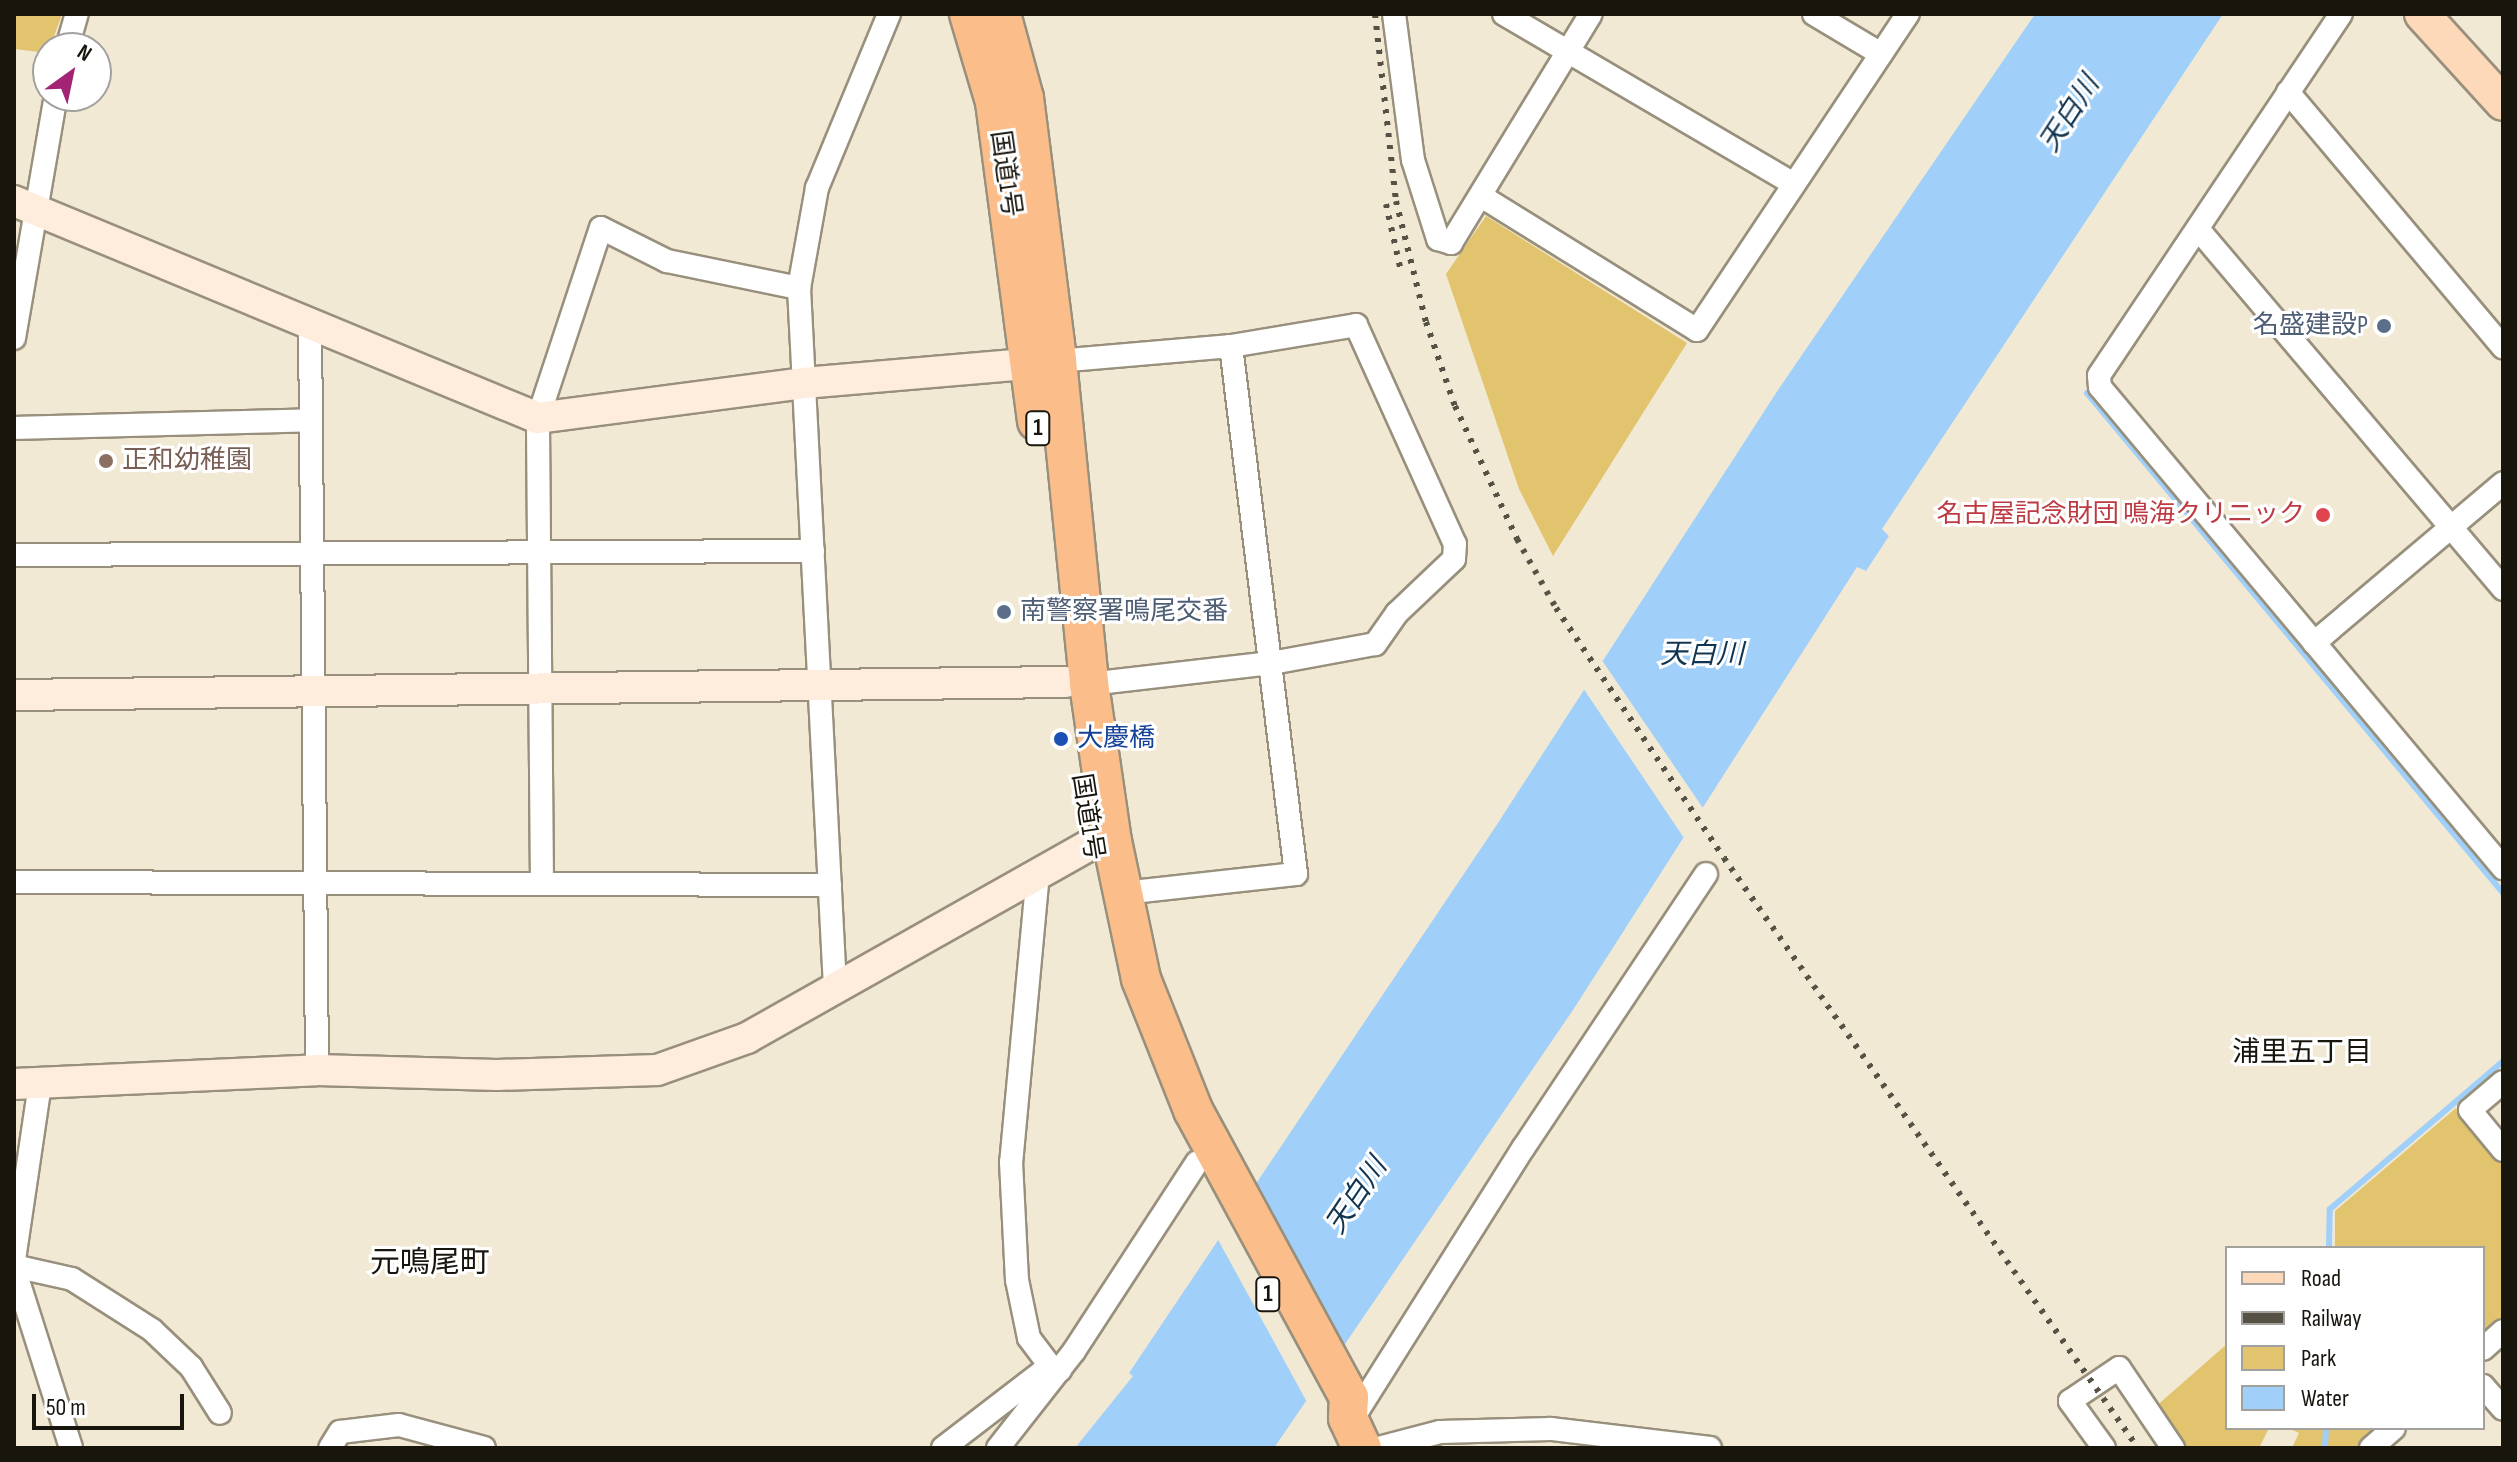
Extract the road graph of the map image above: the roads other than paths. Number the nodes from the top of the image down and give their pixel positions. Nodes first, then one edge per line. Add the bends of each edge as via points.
1 (889, 14) edge
2 (969, 14) edge
3 (1001, 14) edge
4 (1394, 14) edge
5 (1504, 14) edge
6 (1591, 14) edge
7 (1814, 14) edge
8 (1908, 14) edge
9 (2341, 14) edge
10 (2422, 14) edge
11 (2456, 14) edge
12 (1567, 53) junction
13 (1881, 54) junction
14 (2503, 69) edge
15 (2288, 92) junction
16 (2503, 103) edge
17 (51, 112) edge
18 (1792, 183) junction
19 (1481, 196) junction
20 (24, 204) edge
21 (2198, 229) junction
22 (799, 288) junction
23 (310, 325) junction
24 (14, 338) edge
25 (1231, 346) junction
26 (2503, 347) edge
27 (1044, 362) junction
28 (804, 383) junction
29 (538, 418) junction
30 (311, 420) junction
31 (14, 428) edge
32 (2503, 483) edge
33 (2452, 528) junction
34 (813, 551) junction
35 (539, 552) junction
36 (312, 553) junction
37 (14, 555) edge
38 (2503, 589) edge
39 (2314, 643) junction
40 (1271, 663) junction
41 (1078, 683) junction
42 (820, 686) junction
43 (540, 691) junction
44 (314, 693) junction
45 (14, 695) edge
46 (1101, 843) junction
47 (2503, 868) edge
48 (1038, 873) junction
49 (1706, 874) dead end
50 (14, 882) edge
51 (315, 883) junction
52 (542, 884) junction
53 (830, 885) junction
54 (1123, 893) junction
55 (835, 987) junction
56 (317, 1070) junction
57 (2503, 1082) edge
58 (27, 1084) edge
59 (2503, 1150) edge
60 (1204, 1161) junction
61 (14, 1265) edge
62 (2503, 1331) edge
63 (2485, 1347) edge
64 (1055, 1368) junction
65 (2485, 1388) edge
66 (2503, 1409) edge
67 (220, 1413) dead end
68 (1349, 1421) edge
69 (2392, 1430) edge
70 (71, 1448) edge
71 (330, 1448) edge
72 (484, 1448) edge
73 (943, 1448) edge
74 (998, 1448) edge
75 (1379, 1448) edge
76 (1710, 1448) edge
77 (2104, 1448) edge
78 (2173, 1448) edge
79 (2371, 1448) edge

1 - 22 street via 817,188
2 - 27 highway, 国道1号 / 1 via 995,102
3 - 27 highway, 国道1号 / 1 via 1024,98
4 - 19 street via 1413,160 1438,239 1451,243
5 - 12 street
6 - 12 street
7 - 13 street
8 - 13 street
9 - 15 street
10 - 16 main road
11 - 14 main road
12 - 18 street
12 - 19 street
13 - 18 street
15 - 21 street
15 - 26 street
17 - 20 street
18 - 19 street via 1697,330
20 - 23 street
20 - 24 street
21 - 33 street
21 - 39 street via 2099,376 2100,387
22 - 28 street
22 - 29 street via 667,261 601,228
23 - 29 street
23 - 30 street
25 - 27 street
25 - 40 street
25 - 40 street via 1356,325 1455,544 1454,559 1397,613 1375,644
27 - 28 street
27 - 41 highway, 国道1号 / 1
28 - 29 street
28 - 34 street
29 - 35 street
30 - 31 street
30 - 36 street
32 - 33 street
33 - 38 street
33 - 39 street
34 - 35 street
34 - 42 street
35 - 36 street
35 - 43 street
36 - 37 street
36 - 44 street
39 - 47 street
40 - 41 street
40 - 54 street via 1296,874
41 - 42 street
41 - 46 highway, 国道1号 / 1
42 - 43 street
42 - 53 street
43 - 44 street
43 - 52 street
44 - 45 street
44 - 51 street
46 - 48 street
46 - 54 highway, 国道1号 / 1
46 - 60 highway, 国道1号 / 1 via 1133,1025 1173,1121
48 - 55 street
48 - 64 street via 1011,1162 1017,1280 1029,1338
49 - 68 street
50 - 51 street
51 - 52 street
51 - 56 street
52 - 53 street
53 - 55 street
54 - 60 highway, 国道1号 / 1 via 1141,979
55 - 56 street via 747,1038 657,1070 497,1075
56 - 58 street
57 - 59 street via 2470,1110
58 - 61 street
60 - 64 street
60 - 68 highway, 国道1号 / 1
61 - 67 street via 72,1279 152,1330 191,1367
61 - 70 street
62 - 63 street
64 - 73 street
64 - 74 street
65 - 66 street
69 - 79 street
71 - 72 street via 340,1432 399,1425
75 - 76 street via 1440,1432 1551,1429
77 - 78 street via 2070,1401 2119,1368

